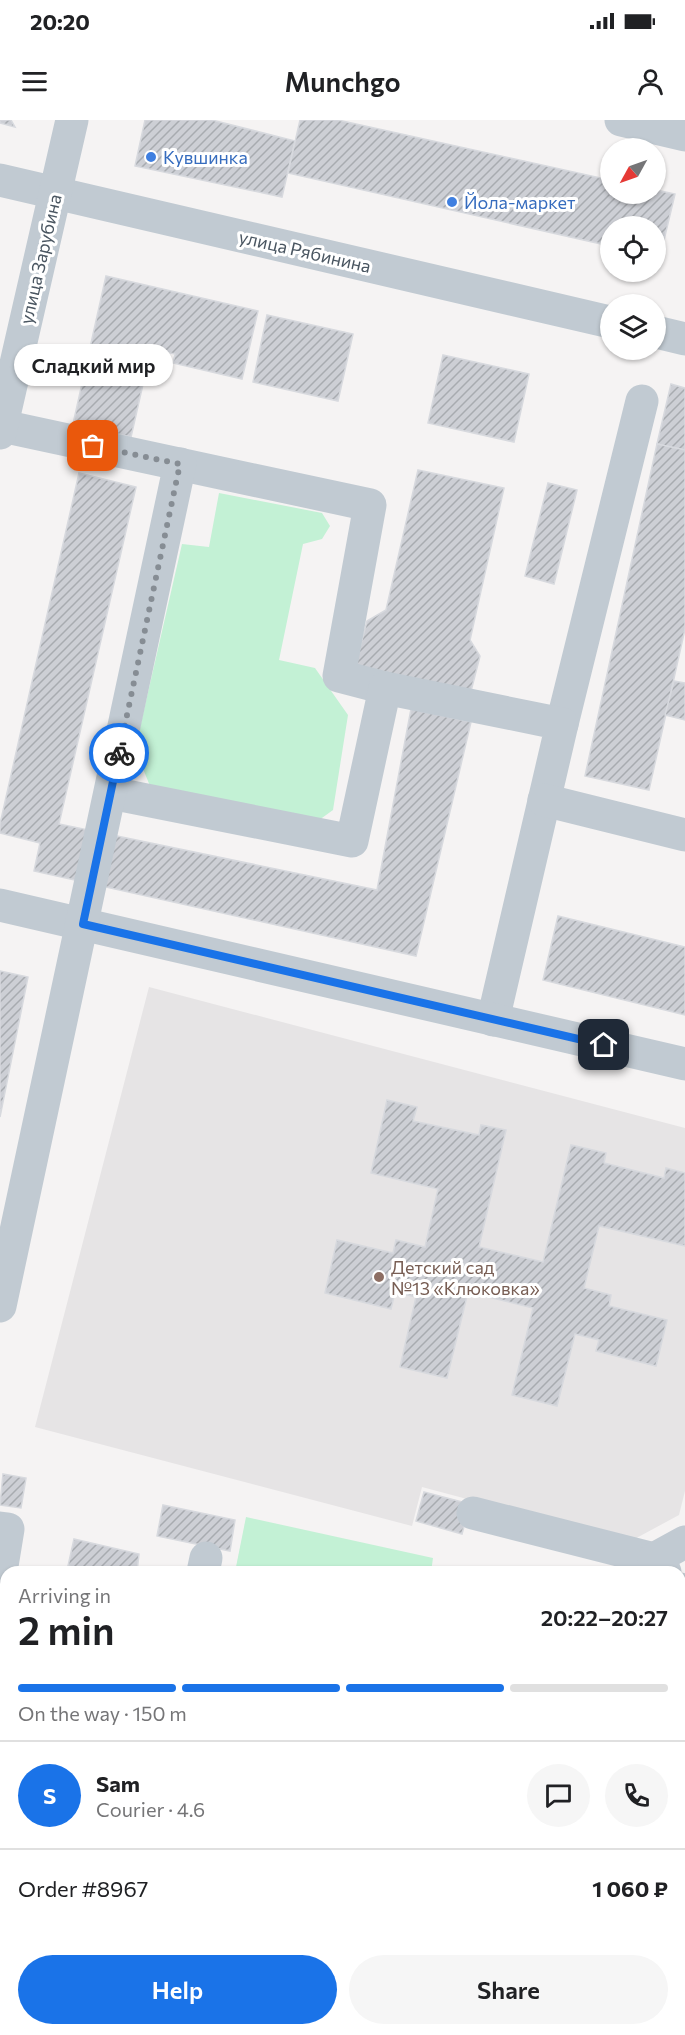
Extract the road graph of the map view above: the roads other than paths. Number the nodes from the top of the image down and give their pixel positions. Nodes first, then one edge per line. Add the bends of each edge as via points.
1 (72, 120) edge
2 (621, 120) edge
3 (685, 135) edge
4 (0, 180) edge
5 (55, 193) junction
6 (600, 320) edge
7 (666, 334) edge
8 (685, 339) edge
9 (642, 401) dead end
10 (1, 430) edge
11 (180, 464) junction
12 (385, 688) junction
13 (562, 724) junction
14 (111, 793) junction
15 (544, 800) junction
16 (685, 835) edge
17 (0, 905) edge
18 (83, 924) junction
19 (493, 1020) junction
20 (685, 1064) edge
21 (0, 1306) edge
22 (473, 1513) dead end
23 (6, 1521) edge
24 (685, 1542) edge
25 (1, 1566) edge
26 (659, 1566) edge

1 - 5 street, улица Зарубина
2 - 3 street
4 - 5 street, улица Рябинина
5 - 6 street, улица Рябинина
5 - 10 street, улица Зарубина
7 - 8 street
9 - 13 street
10 - 11 street
11 - 12 street via 370,505 339,676
11 - 14 street
12 - 13 street
12 - 14 street via 352,841
13 - 15 street
14 - 18 street
15 - 16 street
15 - 19 street
17 - 18 street
18 - 19 street
18 - 21 street
19 - 20 street
22 - 26 street
23 - 25 street
24 - 26 street

